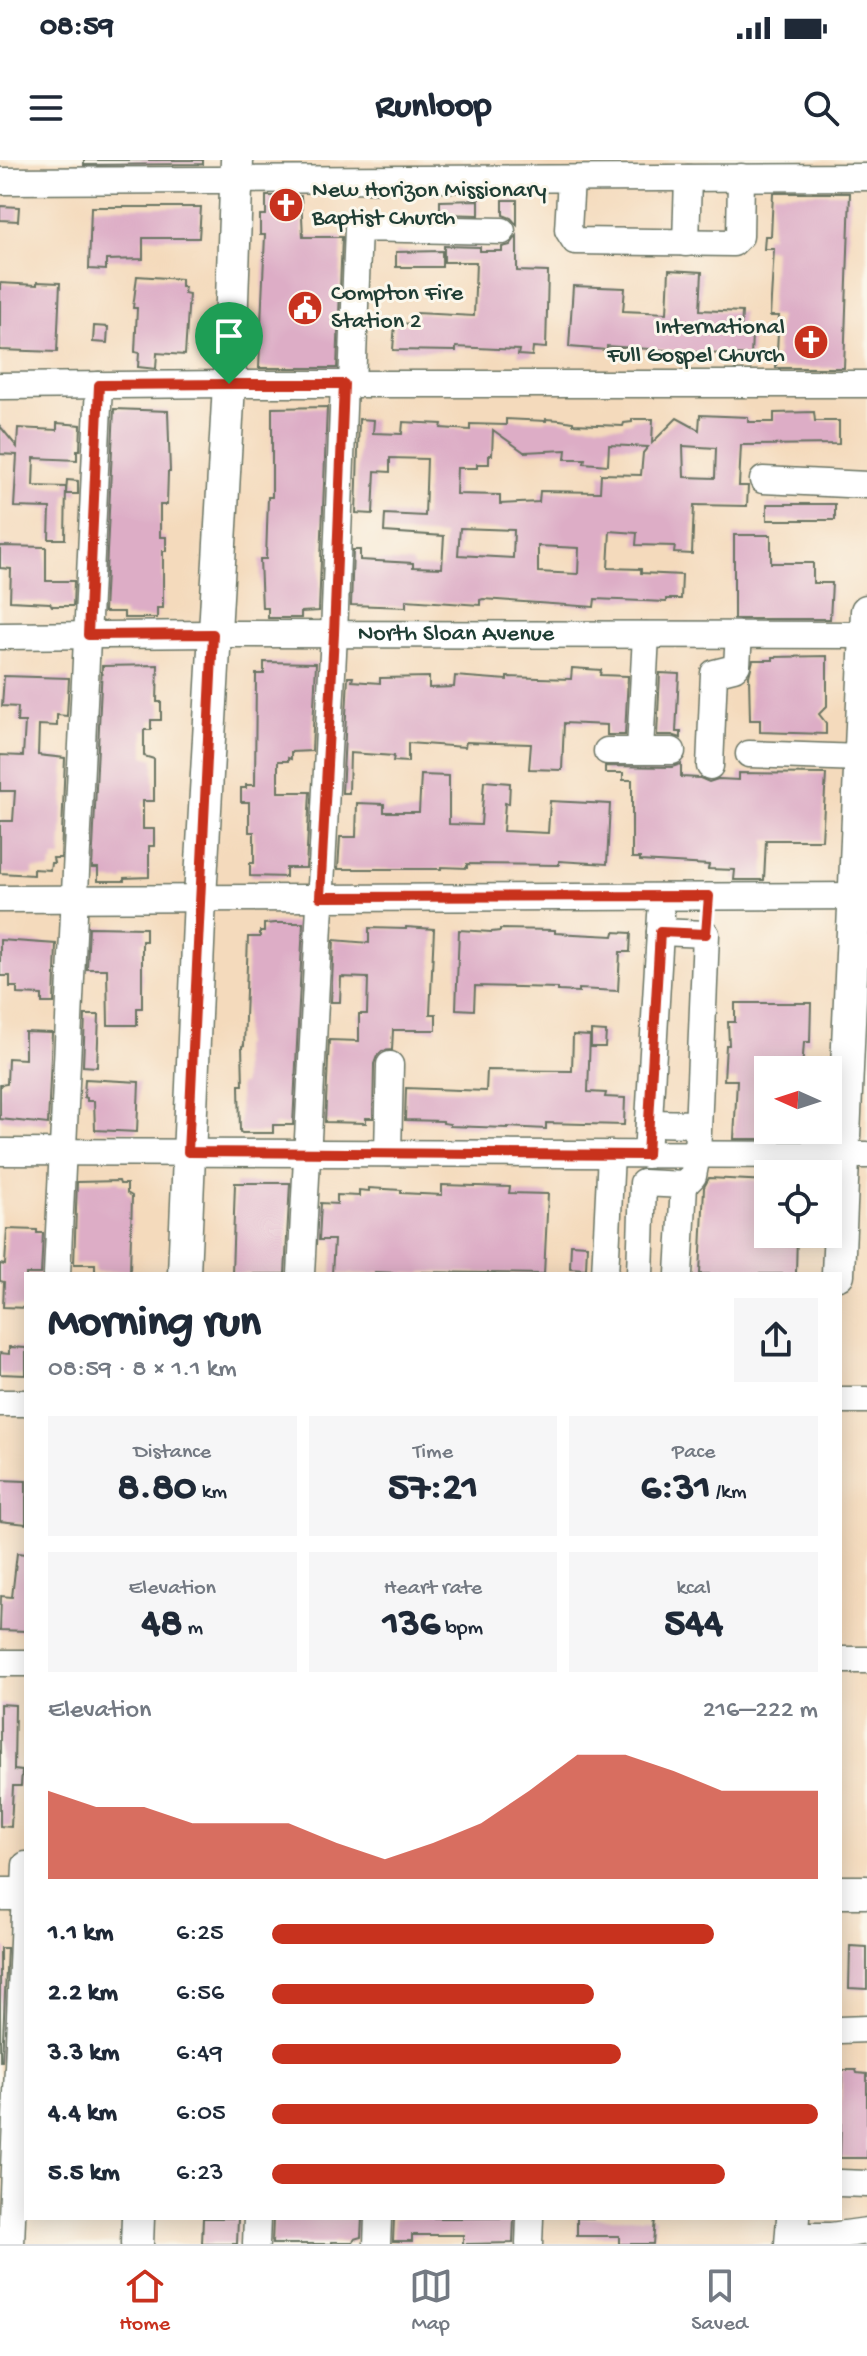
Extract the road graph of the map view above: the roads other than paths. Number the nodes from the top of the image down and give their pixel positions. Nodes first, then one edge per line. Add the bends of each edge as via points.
1 (236, 170) edge
2 (427, 170) edge
3 (741, 177) junction
4 (867, 177) edge
5 (688, 178) junction
6 (571, 179) junction
7 (0, 181) edge
8 (502, 231) dead end
9 (686, 243) junction
10 (229, 384) junction
11 (348, 384) junction
12 (867, 384) edge
13 (99, 385) junction
14 (0, 386) edge
15 (763, 480) dead end
16 (867, 485) edge
17 (867, 627) edge
18 (213, 634) junction
19 (334, 634) junction
20 (88, 635) junction
21 (646, 635) junction
22 (739, 635) junction
23 (0, 636) edge
24 (640, 750) junction
25 (607, 751) dead end
26 (672, 751) dead end
27 (749, 754) dead end
28 (861, 758) junction
29 (710, 766) dead end
30 (863, 795) edge
31 (661, 896) junction
32 (709, 896) junction
33 (861, 896) edge
34 (320, 897) junction
35 (200, 898) junction
36 (0, 899) edge
37 (75, 899) junction
38 (660, 932) junction
39 (706, 934) junction
40 (390, 1065) dead end
41 (649, 1123) junction
42 (698, 1124) junction
43 (0, 1152) edge
44 (62, 1152) junction
45 (188, 1152) junction
46 (307, 1152) junction
47 (388, 1153) junction
48 (611, 1154) junction
49 (647, 1155) junction
50 (697, 1155) junction
51 (855, 1156) edge
52 (684, 1185) junction
53 (57, 1272) edge
54 (184, 1272) edge
55 (301, 1272) edge
56 (605, 1272) edge
57 (640, 1272) edge
58 (679, 1272) edge
59 (838, 1272) edge
60 (842, 1400) edge
61 (867, 1400) edge
62 (0, 1403) edge
63 (24, 1403) edge
64 (842, 1660) edge
65 (867, 1660) edge
66 (0, 1663) edge
67 (24, 1663) edge
68 (19, 1886) edge
69 (842, 1892) edge
70 (867, 1892) edge
71 (867, 2029) edge
72 (842, 2030) edge
73 (14, 2166) edge
74 (842, 2183) edge
75 (867, 2184) edge
76 (138, 2220) edge
77 (257, 2220) edge
78 (378, 2220) edge
79 (530, 2220) edge
80 (867, 2231) edge
81 (792, 2233) edge
82 (11, 2244) edge
83 (137, 2244) edge
84 (256, 2244) edge
85 (377, 2244) edge
86 (529, 2244) edge

1 - 2 street
1 - 7 street
1 - 10 main road
2 - 6 street
3 - 4 street
3 - 5 street
3 - 9 street via 740,236 733,243
5 - 6 street
5 - 9 street
6 - 9 street via 568,230 575,241
8 - 11 street via 358,228
10 - 11 street
10 - 13 street
10 - 18 main road
11 - 12 street
11 - 19 street
13 - 14 street
13 - 20 street
15 - 16 street
17 - 22 street, North Sloan Avenue
17 - 28 main road
18 - 19 street, North Sloan Avenue
18 - 20 street, North Sloan Avenue
18 - 35 main road
19 - 21 street, North Sloan Avenue
19 - 34 street
20 - 23 street, North Sloan Avenue
20 - 37 street
21 - 22 street, North Sloan Avenue
21 - 24 street
22 - 29 street via 737,665 714,673
24 - 25 street
24 - 26 street
27 - 28 street
28 - 30 main road
30 - 33 main road
31 - 32 street
31 - 34 street
31 - 38 street
32 - 33 street
32 - 39 street
33 - 51 main road
34 - 35 street
34 - 46 street
35 - 37 street
35 - 45 main road
36 - 37 street
37 - 44 street
38 - 39 street
38 - 41 street
39 - 42 street
40 - 47 street
41 - 42 street
41 - 49 street
42 - 50 street
43 - 44 street
44 - 45 street
44 - 53 street
45 - 46 street
45 - 54 main road
46 - 47 street
46 - 55 street
47 - 48 street
48 - 49 street
48 - 56 street
49 - 50 street
50 - 51 street
50 - 52 street via 693,1176
51 - 59 main road
52 - 57 street via 643,1183
52 - 58 street
60 - 61 street
62 - 63 street
64 - 65 street
66 - 67 street
68 - 73 street
69 - 70 main road
71 - 72 street
73 - 82 street
74 - 75 street
76 - 83 main road
77 - 84 street
78 - 85 street
79 - 86 street
80 - 81 street via 831,2236

